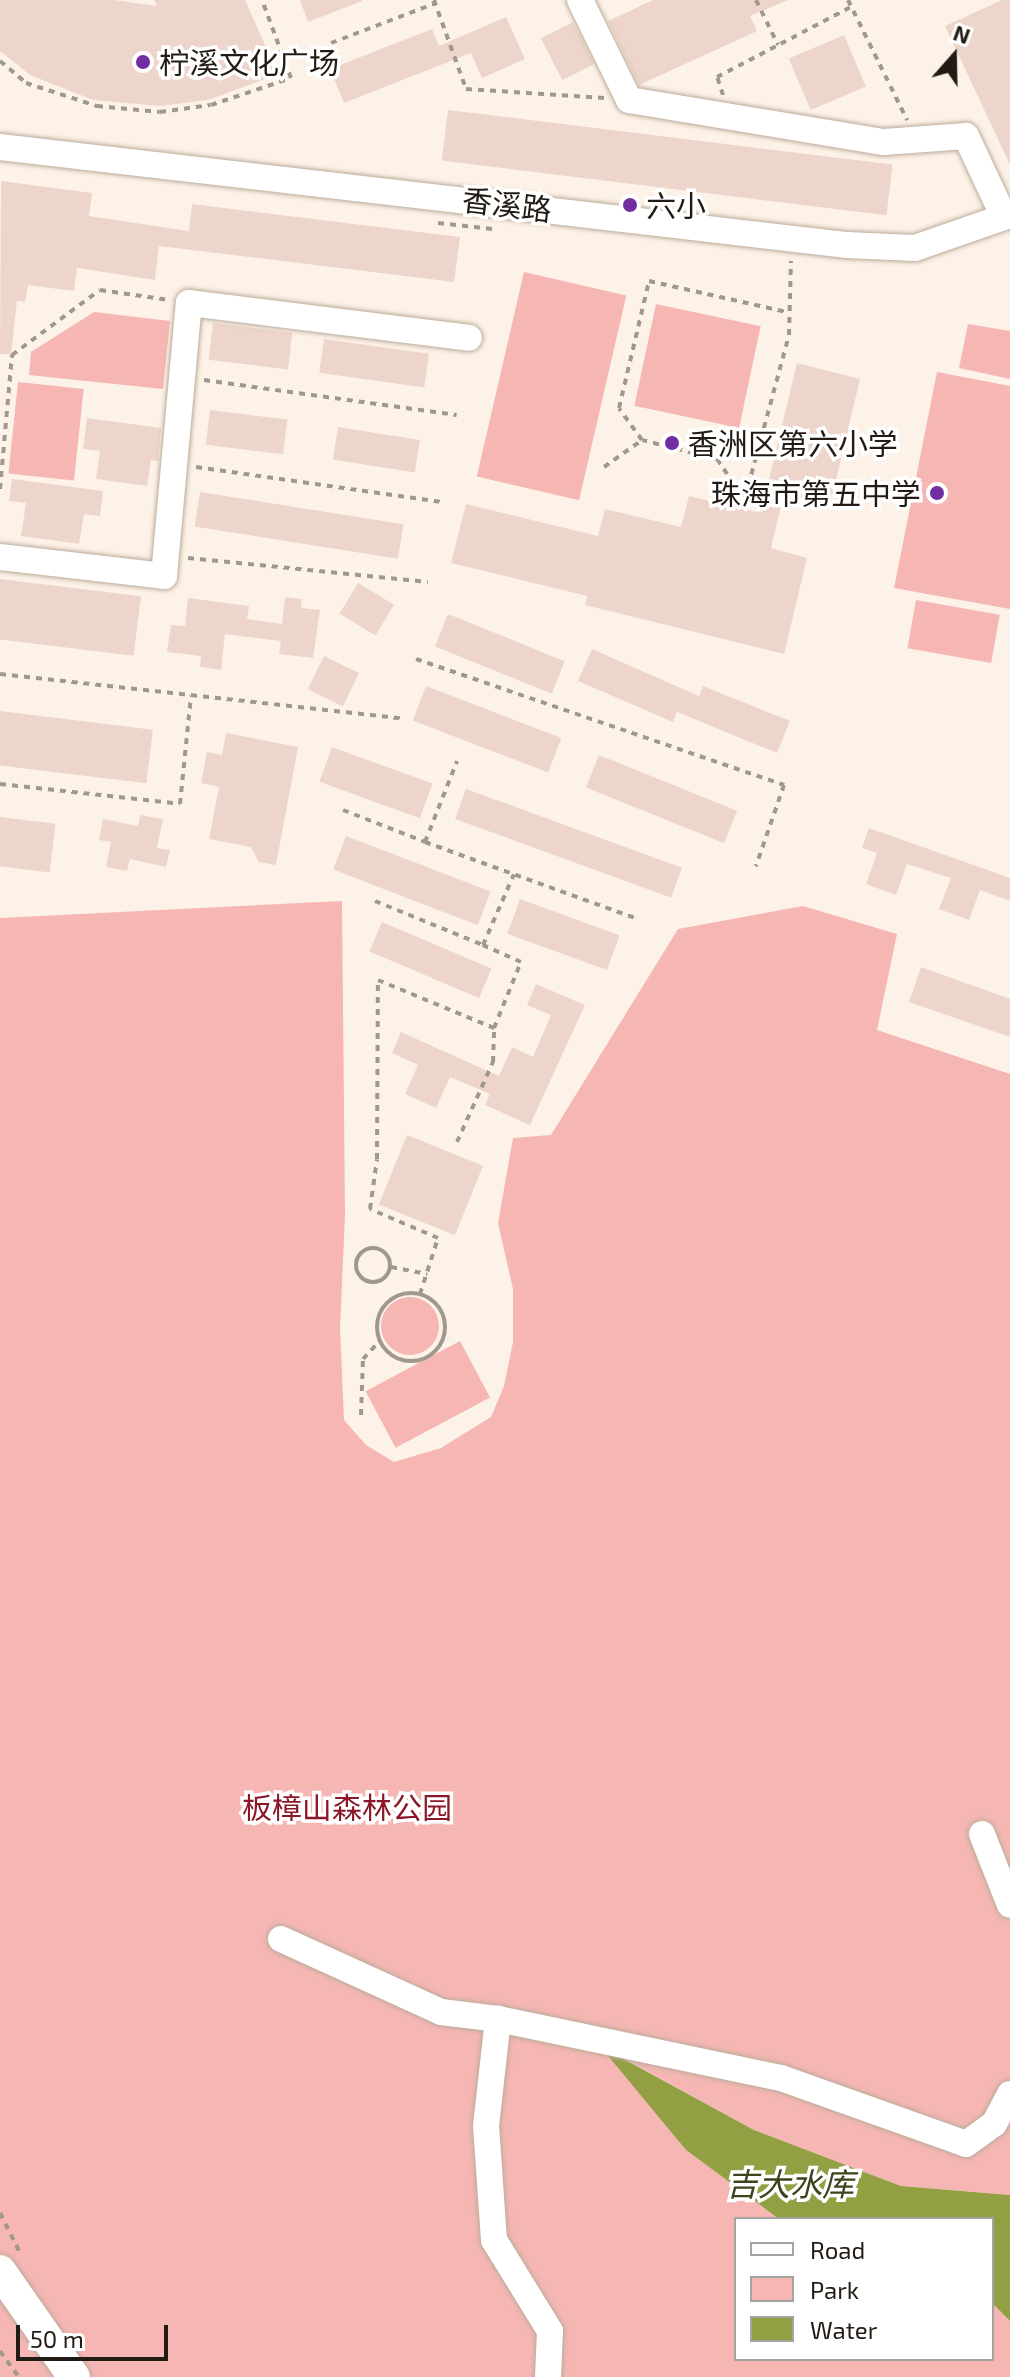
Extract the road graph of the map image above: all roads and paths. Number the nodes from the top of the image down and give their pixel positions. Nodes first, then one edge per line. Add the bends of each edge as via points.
1 (262, 0) edge
2 (580, 0) edge
3 (756, 0) edge
4 (848, 0) edge
5 (435, 2) edge
6 (851, 7) junction
7 (331, 43) dead end
8 (778, 45) junction
9 (0, 61) edge
10 (629, 100) junction
11 (729, 116) junction
12 (917, 140) junction
13 (0, 147) edge
14 (1007, 216) edge
15 (793, 239) junction
16 (189, 303) junction
17 (787, 312) junction
18 (469, 338) dead end
19 (182, 377) junction
20 (457, 415) dead end
21 (642, 440) junction
22 (756, 449) junction
23 (2, 456) edge
24 (717, 459) junction
25 (174, 464) junction
26 (604, 467) dead end
27 (747, 487) junction
28 (0, 489) edge
29 (442, 502) dead end
30 (742, 509) dead end
31 (166, 556) junction
32 (0, 557) edge
33 (428, 582) dead end
34 (416, 659) dead end
35 (0, 674) edge
36 (191, 695) junction
37 (405, 719) dead end
38 (457, 761) dead end
39 (0, 784) edge
40 (343, 810) dead end
41 (425, 842) junction
42 (756, 866) dead end
43 (514, 874) junction
44 (375, 901) dead end
45 (635, 918) dead end
46 (483, 945) junction
47 (494, 1028) junction
48 (457, 1142) dead end
49 (391, 1267) junction
50 (427, 1274) junction
51 (420, 1294) junction
52 (380, 1341) junction
53 (361, 1415) dead end
54 (982, 1834) dead end
55 (1010, 1905) edge
56 (281, 1939) dead end
57 (498, 2019) junction
58 (1010, 2094) edge
59 (0, 2271) edge
60 (0, 2310) edge
61 (0, 2351) edge
62 (19, 2377) edge
63 (47, 2377) edge
64 (74, 2377) edge
65 (548, 2377) edge

1 - 9 path via 291,78 211,105 160,112 97,106 26,83
2 - 10 street
3 - 8 path
4 - 6 path
5 - 7 path
5 - 10 path via 466,89
6 - 8 path
6 - 12 path
8 - 11 path via 717,77
10 - 11 street
11 - 12 street via 884,142
12 - 14 street via 966,136
13 - 15 street, 香溪路
14 - 15 street, 香溪路 via 915,248
15 - 17 path
16 - 18 street
16 - 19 street
16 - 23 path via 100,290 12,355
17 - 21 path via 649,281 619,408
17 - 22 path via 789,335
19 - 20 path
19 - 25 street
21 - 24 path
21 - 26 path
22 - 24 path via 737,445
22 - 27 path
23 - 28 path
24 - 27 path via 734,484
25 - 29 path
25 - 31 street
27 - 30 path
31 - 32 street via 164,576
31 - 33 path
34 - 42 path via 784,785
35 - 36 path
36 - 37 path
36 - 39 path via 180,804
38 - 41 path
40 - 41 path
41 - 43 path
43 - 45 path
43 - 46 path
44 - 46 path
46 - 47 path via 521,962
47 - 48 path via 493,1062
47 - 50 path via 378,980 377,1159 370,1209 438,1238
49 - 49 path via 386,1277 370,1282 355,1266 363,1250 374,1247 388,1256
49 - 50 path
50 - 51 path
51 - 52 path via 401,1294 385,1305 377,1322
51 - 52 path via 437,1304 445,1322 437,1349 411,1361 393,1355
52 - 53 path via 363,1359
54 - 55 street
56 - 57 street via 441,2012
57 - 58 street via 781,2078 966,2144 994,2124
57 - 65 street via 486,2126 494,2240 550,2331
59 - 64 main road
60 - 63 main road
61 - 62 path

